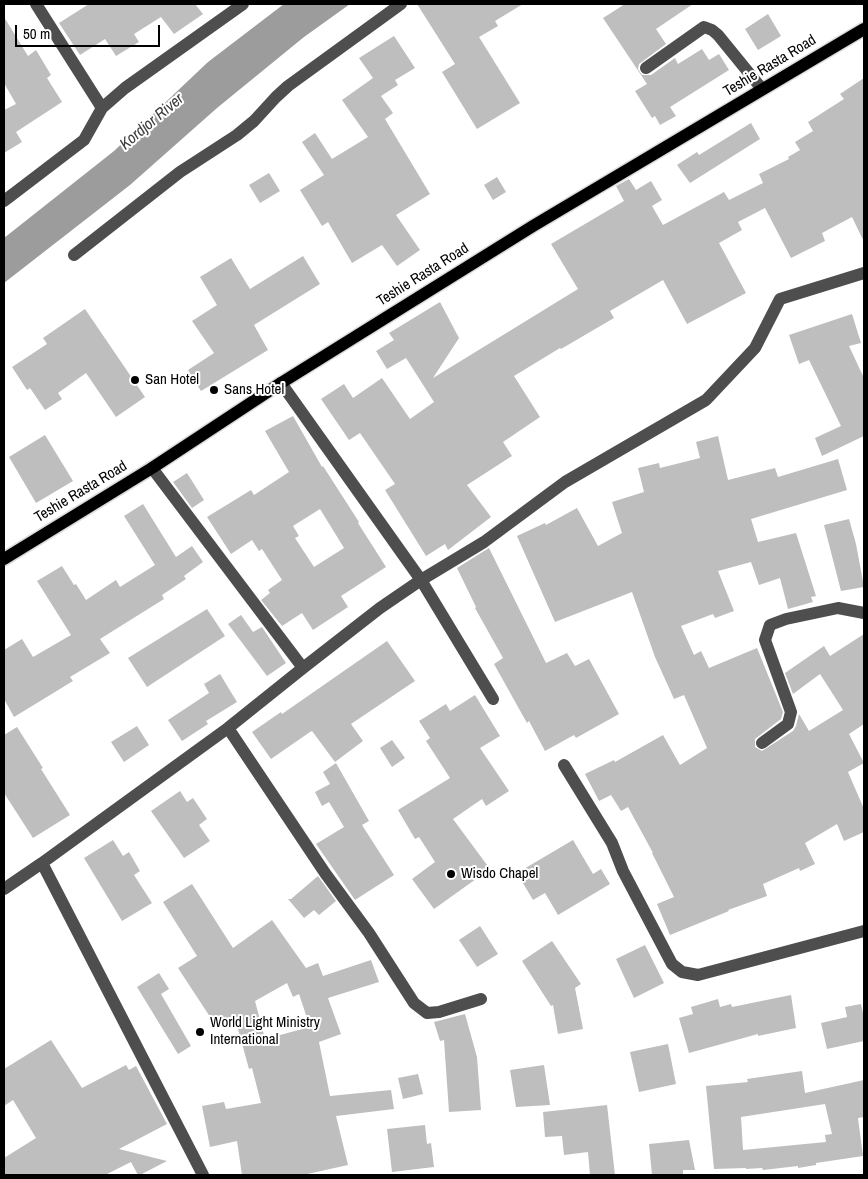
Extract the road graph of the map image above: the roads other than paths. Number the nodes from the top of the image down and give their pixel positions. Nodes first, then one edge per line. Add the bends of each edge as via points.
1 (36, 4) edge
2 (243, 4) edge
3 (401, 4) edge
4 (864, 29) edge
5 (646, 68) dead end
6 (762, 90) junction
7 (102, 108) junction
8 (4, 201) edge
9 (74, 255) dead end
10 (864, 273) edge
11 (281, 382) junction
12 (152, 468) junction
13 (4, 559) edge
14 (421, 580) junction
15 (864, 613) edge
16 (303, 668) junction
17 (493, 699) dead end
18 (228, 728) junction
19 (762, 743) dead end
20 (564, 765) dead end
21 (42, 863) junction
22 (4, 889) edge
23 (864, 931) edge
24 (481, 999) dead end
25 (203, 1175) edge

1 - 7 street
2 - 7 street
3 - 9 street via 288,86 237,135 180,172
4 - 6 main road, Teshie Rasta Road
5 - 6 street via 704,27 718,35
6 - 11 main road, Teshie Rasta Road via 533,226
7 - 8 street via 84,140
10 - 14 street via 780,299 756,348 706,400 564,482 484,542
11 - 12 main road, Teshie Rasta Road
11 - 14 street
12 - 13 main road, Teshie Rasta Road
12 - 16 street
14 - 16 street
14 - 17 street
15 - 19 street via 838,608 770,625 765,640 791,712 788,724
16 - 18 street
18 - 21 street
18 - 24 street via 325,873 370,933 414,1003 427,1013
20 - 23 street via 612,843 627,879 672,964 682,972 698,975
21 - 22 street
21 - 25 street

